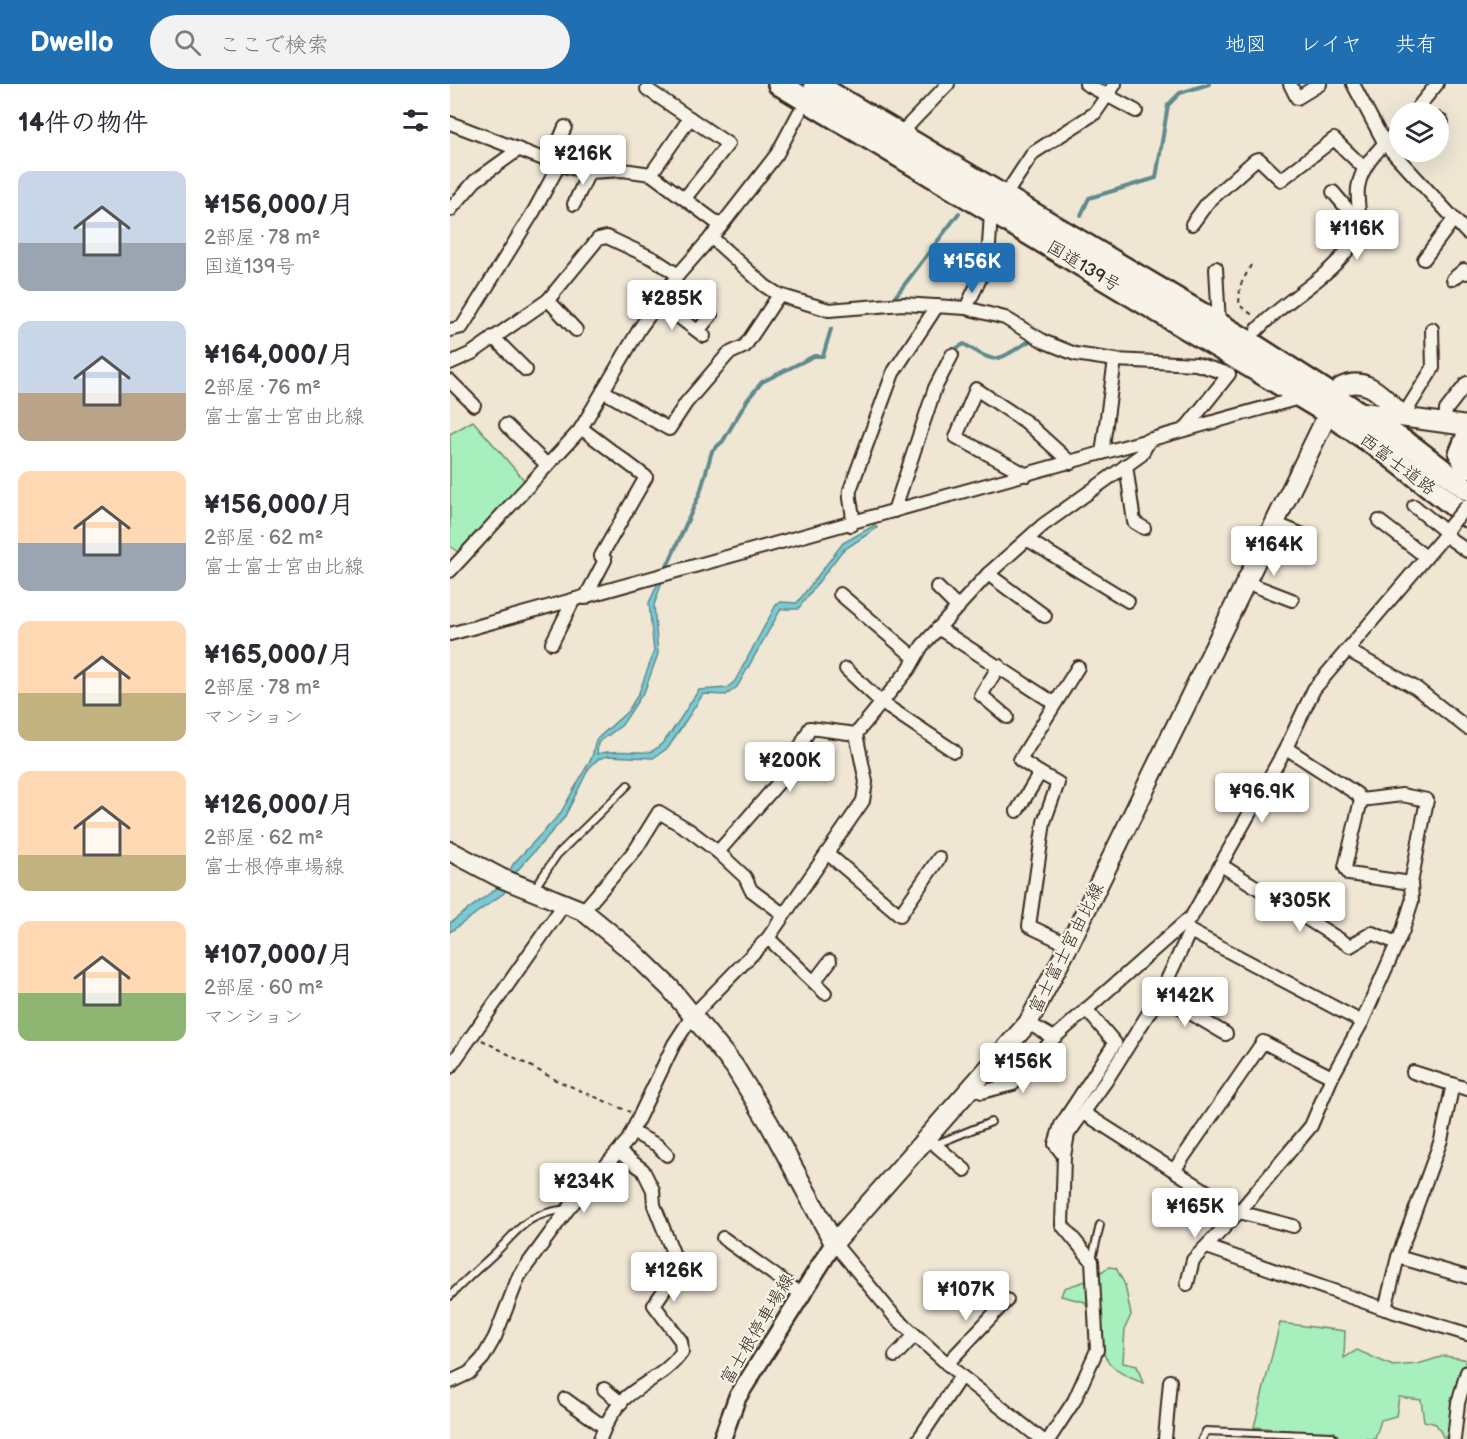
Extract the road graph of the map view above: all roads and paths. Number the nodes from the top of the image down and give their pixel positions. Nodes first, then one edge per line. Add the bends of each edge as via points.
1 (779, 84) edge
2 (815, 84) edge
3 (948, 84) edge
4 (1086, 84) edge
5 (1115, 84) edge
6 (1290, 84) edge
7 (1320, 84) edge
8 (1353, 84) edge
9 (1437, 84) edge
10 (647, 89) dead end
11 (1107, 96) junction
12 (1427, 102) edge
13 (1136, 111) dead end
14 (799, 113) dead end
15 (690, 118) junction
16 (450, 123) edge
17 (565, 127) dead end
18 (900, 134) junction
19 (1389, 140) edge
20 (1385, 144) junction
21 (518, 150) junction
22 (555, 164) junction
23 (1364, 168) junction
24 (589, 172) junction
25 (651, 174) junction
26 (1333, 192) dead end
27 (685, 198) junction
28 (574, 204) dead end
29 (998, 204) junction
30 (450, 210) edge
31 (1359, 214) junction
32 (1455, 219) junction
33 (1192, 224) dead end
34 (722, 226) junction
35 (1467, 233) edge
36 (711, 237) junction
37 (1424, 258) dead end
38 (1251, 265) dead end
39 (1216, 268) dead end
40 (1467, 273) edge
41 (678, 275) junction
42 (1453, 279) dead end
43 (779, 295) junction
44 (549, 300) junction
45 (659, 302) junction
46 (937, 306) junction
47 (966, 308) junction
48 (711, 315) dead end
49 (1219, 324) junction
50 (1261, 326) joint
51 (1432, 329) dead end
52 (450, 330) edge
53 (576, 330) dead end
54 (494, 337) junction
55 (952, 355) dead end
56 (1114, 360) junction
57 (450, 363) edge
58 (526, 370) dead end
59 (450, 381) edge
60 (1467, 383) edge
61 (603, 391) junction
62 (1303, 398) junction
63 (474, 405) dead end
64 (1331, 405) junction
65 (1358, 411) junction
66 (1403, 416) junction
67 (1444, 423) junction
68 (506, 425) dead end
69 (1467, 426) edge
70 (581, 428) junction
71 (1185, 429) junction
72 (1467, 437) edge
73 (1149, 441) junction
74 (1102, 453) junction
75 (1071, 463) junction
76 (546, 464) junction
77 (1126, 465) junction
78 (1467, 467) edge
79 (1027, 475) junction
80 (1467, 489) edge
81 (1414, 506) dead end
82 (1467, 506) edge
83 (894, 511) junction
84 (1467, 516) edge
85 (1379, 521) dead end
86 (1274, 523) junction
87 (851, 525) junction
88 (1144, 528) dead end
89 (1446, 531) junction
90 (1303, 535) dead end
91 (1028, 540) junction
92 (1467, 551) edge
93 (1426, 557) junction
94 (450, 571) edge
95 (988, 574) junction
96 (1245, 582) junction
97 (937, 587) dead end
98 (840, 594) dead end
99 (579, 600) junction
100 (1292, 600) dead end
101 (1128, 601) dead end
102 (958, 608) junction
103 (1045, 616) dead end
104 (938, 628) junction
105 (450, 634) edge
106 (552, 643) dead end
107 (1347, 650) junction
108 (915, 658) junction
109 (999, 666) junction
110 (1078, 667) dead end
111 (846, 669) dead end
112 (882, 703) junction
113 (1054, 704) junction
114 (1007, 717) dead end
115 (1467, 728) edge
116 (856, 734) junction
117 (1286, 748) junction
118 (954, 751) dead end
119 (1040, 772) junction
120 (628, 785) dead end
121 (1361, 800) junction
122 (1017, 811) dead end
123 (450, 851) edge
124 (718, 852) junction
125 (827, 853) junction
126 (939, 858) dead end
127 (1221, 865) junction
128 (1411, 883) junction
129 (533, 890) junction
130 (566, 903) junction
131 (583, 911) junction
132 (783, 914) junction
133 (1187, 927) junction
134 (768, 938) junction
135 (1397, 943) junction
136 (1069, 945) junction
137 (830, 961) dead end
138 (814, 982) junction
139 (825, 993) dead end
140 (1160, 995) junction
141 (1086, 1009) junction
142 (693, 1015) junction
143 (1362, 1022) junction
144 (1028, 1023) junction
145 (472, 1034) junction
146 (1226, 1034) dead end
147 (1054, 1038) junction
148 (450, 1067) edge
149 (1413, 1071) dead end
150 (1332, 1077) junction
151 (1453, 1084) junction
152 (973, 1088) junction
153 (1467, 1089) edge
154 (1084, 1113) junction
155 (640, 1116) junction
156 (991, 1122) dead end
157 (632, 1132) junction
158 (931, 1141) junction
159 (619, 1152) junction
160 (667, 1155) dead end
161 (1064, 1155) junction
162 (1175, 1169) junction
163 (965, 1170) dead end
164 (568, 1209) junction
165 (1239, 1212) junction
166 (1100, 1225) dead end
167 (1293, 1226) dead end
168 (723, 1238) dead end
169 (834, 1243) junction
170 (1208, 1248) junction
171 (1398, 1257) junction
172 (1092, 1261) junction
173 (1467, 1277) edge
174 (1187, 1284) dead end
175 (801, 1294) junction
176 (450, 1296) edge
177 (1007, 1300) dead end
178 (1384, 1309) junction
179 (1467, 1334) edge
180 (915, 1335) junction
181 (895, 1356) dead end
182 (947, 1364) junction
183 (1467, 1372) edge
184 (961, 1376) junction
185 (1170, 1381) dead end
186 (450, 1382) edge
187 (604, 1389) dead end
188 (565, 1399) dead end
189 (621, 1403) junction
190 (602, 1433) edge
191 (722, 1439) edge
192 (920, 1439) edge
193 (1041, 1439) edge
194 (1048, 1439) edge
195 (1165, 1439) edge
196 (1202, 1439) edge
197 (1332, 1439) edge
198 (1454, 1439) edge

1 - 29 highway, 国道139号
2 - 18 highway, 国道139号
3 - 18 street
4 - 11 street
5 - 11 street
6 - 7 street via 1297,98
8 - 20 street
9 - 12 street
10 - 15 street
11 - 13 street
11 - 29 street via 1095,113 1034,153
14 - 34 street via 777,154
15 - 25 street
15 - 27 street via 728,144
16 - 21 street
17 - 22 street
18 - 29 highway, 国道139号
19 - 20 street
20 - 23 street
20 - 32 street
21 - 22 street
21 - 30 street via 475,181
22 - 24 street
22 - 52 street via 534,211 462,327
23 - 31 street via 1358,188
23 - 33 street via 1334,139 1281,180 1259,159 1208,202
24 - 25 street via 623,170
24 - 28 street
25 - 27 street
26 - 31 street via 1349,211
27 - 34 street
29 - 47 street via 988,262
29 - 49 highway, 国道139号
29 - 62 highway, 国道139号
31 - 50 street via 1356,237 1345,253 1325,275 1292,297
32 - 35 street
32 - 37 street
34 - 36 street
36 - 41 street
36 - 43 street
38 - 50 path via 1240,286 1239,305
39 - 49 street
40 - 42 street via 1464,270
41 - 44 street via 607,237 598,239
41 - 45 street
43 - 46 street via 829,310 903,303
43 - 61 street via 746,346 728,354 669,429
44 - 53 street
44 - 54 street
45 - 48 street via 701,333
45 - 61 street
46 - 47 street
46 - 87 street via 893,373 850,490 854,517
47 - 56 street via 1005,318 1045,342 1075,354
49 - 64 highway, 国道139号
51 - 66 street via 1433,368
54 - 57 street
54 - 58 street
55 - 83 street via 935,388
56 - 71 street via 1196,364 1229,374
56 - 74 street
59 - 63 street
60 - 67 street via 1446,410
61 - 70 street
62 - 64 highway, 国道139号
62 - 71 street
64 - 65 highway, 国道139号
64 - 66 main road via 1341,387 1362,383 1375,388
64 - 84 highway, 西富士道路
64 - 86 main road, 富士富士宮由比線
65 - 66 main road
65 - 80 highway, 西富士道路
66 - 67 main road
67 - 69 main road
68 - 76 street
70 - 76 street
70 - 99 street via 646,477 601,556 605,560
71 - 73 street
72 - 78 highway via 1460,454
73 - 74 street
73 - 77 street via 1141,455
74 - 75 street
75 - 79 street
75 - 79 street via 1026,422 976,389 956,438
76 - 94 street
77 - 88 street via 1134,522
77 - 91 street
79 - 83 street
81 - 89 street
82 - 89 street, bridge
83 - 87 street
85 - 93 street
86 - 90 street
86 - 96 main road, 富士富士宮由比線
87 - 99 street
89 - 92 street
89 - 93 street
91 - 95 street
91 - 101 street
93 - 107 street
95 - 102 street
95 - 103 street
96 - 100 street
96 - 136 main road, 富士富士宮由比線
97 - 102 street
98 - 108 street
99 - 105 street
99 - 106 street
102 - 104 street
104 - 108 street
104 - 109 street
107 - 115 street via 1416,687
107 - 117 street via 1314,689
108 - 112 street
109 - 113 street
109 - 114 street via 981,695
110 - 113 street
111 - 112 street
112 - 116 street
112 - 118 street
113 - 119 street via 1020,760
116 - 124 street via 810,728 787,773
116 - 125 street via 866,782 863,801
117 - 121 street
117 - 127 street
119 - 122 street
119 - 136 street via 1059,783 1044,822 1029,926
120 - 129 lane via 557,855
121 - 128 street via 1345,867 1349,874
121 - 128 street via 1402,795 1426,800
123 - 129 main road
124 - 131 street via 659,812 636,849
124 - 132 street via 745,877 751,890
125 - 126 street via 900,915
125 - 132 street
127 - 133 street
127 - 135 street via 1350,946 1372,933
128 - 135 street via 1412,900
129 - 130 main road
130 - 131 main road
130 - 145 street
131 - 142 main road via 633,952
132 - 134 street
133 - 140 street
133 - 141 street
133 - 143 street
134 - 138 street
134 - 142 street
135 - 143 street
136 - 144 main road, 富士富士宮由比線
137 - 138 street
138 - 139 street
140 - 146 street
140 - 154 street
141 - 147 street
141 - 161 street via 1115,1043 1061,1125 1054,1144
142 - 155 street via 674,1044
142 - 169 main road via 725,1054 769,1123
143 - 150 street
144 - 147 street
144 - 152 main road, 富士富士宮由比線
145 - 148 street
145 - 155 path via 556,1080
147 - 152 street via 1013,1084 982,1092
149 - 151 street
150 - 162 street via 1263,1042
150 - 165 street via 1311,1126
151 - 153 street
151 - 171 street via 1441,1140
152 - 158 main road, 富士富士宮由比線
154 - 161 street via 1068,1134
154 - 162 street
155 - 157 street
156 - 158 lane
157 - 159 street
157 - 160 street
158 - 163 street
158 - 169 main road, 富士富士宮由比線
159 - 164 street
159 - 189 street via 643,1170 679,1268 654,1305 681,1341 682,1352 670,1369
161 - 172 street via 1062,1225
162 - 165 street
164 - 176 lane via 549,1211 511,1233
164 - 186 street via 519,1276 483,1358 469,1373
165 - 167 street
165 - 170 street
166 - 172 lane
168 - 175 street
169 - 175 main road, 富士根停車場線
169 - 180 street
170 - 174 street via 1193,1260
170 - 178 street
171 - 173 street
171 - 178 street
172 - 194 street via 1097,1350 1074,1401
175 - 191 main road, 富士根停車場線 via 738,1398
177 - 182 street
178 - 179 street
180 - 181 street
180 - 182 street
182 - 184 street
183 - 198 street
184 - 192 street
184 - 193 street
185 - 195 street
187 - 189 street
188 - 190 street
189 - 190 street
196 - 197 lane via 1206,1431

